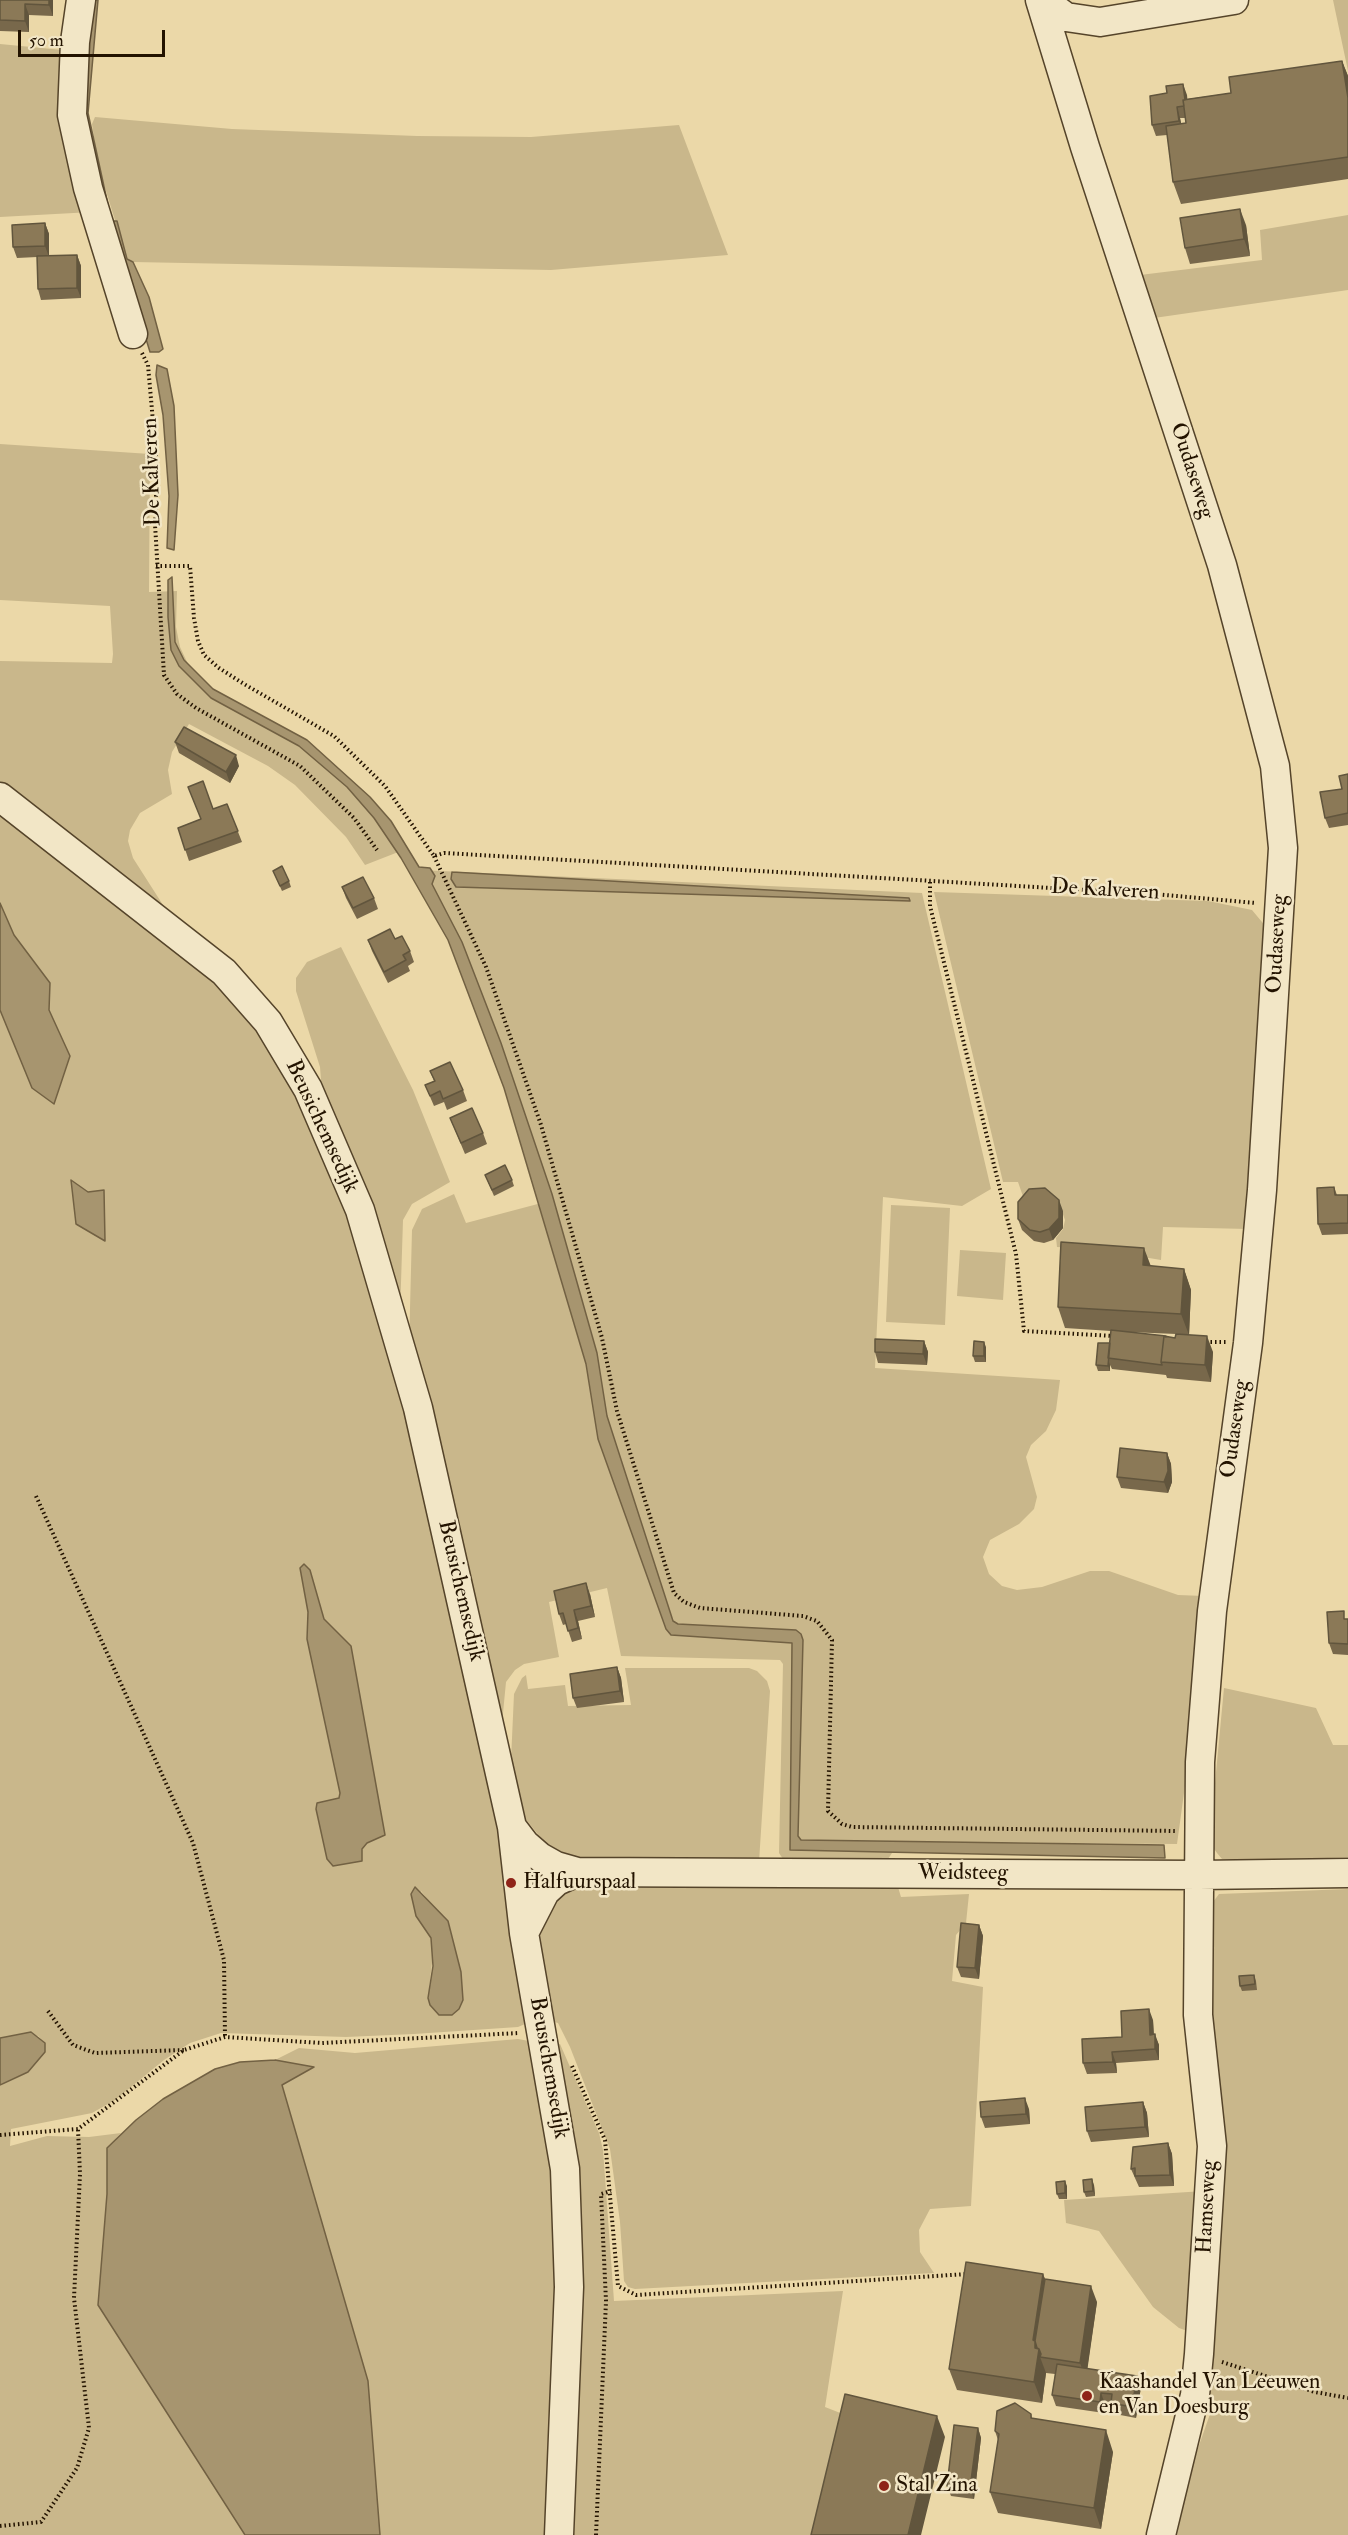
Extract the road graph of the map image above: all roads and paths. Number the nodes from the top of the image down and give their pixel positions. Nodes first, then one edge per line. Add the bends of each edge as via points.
1 (81, 0) edge
2 (1042, 0) edge
3 (1234, 0) edge
4 (1100, 22) junction
5 (1062, 73) junction
6 (133, 334) joint
7 (156, 566) junction
8 (0, 797) edge
9 (377, 850) dead end
10 (434, 856) junction
11 (930, 882) junction
12 (1281, 905) junction
13 (1125, 1337) edge
14 (1203, 1341) edge
15 (1248, 1343) junction
16 (36, 1496) dead end
17 (512, 1827) junction
18 (1199, 1832) junction
19 (577, 1872) junction
20 (1348, 1873) edge
21 (1199, 1875) junction
22 (524, 1932) junction
23 (48, 2011) dead end
24 (543, 2036) junction
25 (225, 2037) junction
26 (184, 2050) junction
27 (568, 2057) dead end
28 (78, 2129) junction
29 (0, 2135) edge
30 (610, 2191) junction
31 (969, 2274) edge
32 (1199, 2354) junction
33 (1348, 2398) edge
34 (0, 2526) edge
35 (559, 2535) edge
36 (596, 2535) edge
37 (1161, 2535) edge

1 - 6 street via 72,115 88,188
2 - 4 street via 1066,17
2 - 5 street, Oudaseweg
3 - 4 street
4 - 5 street via 1071,49
5 - 12 street, Oudaseweg via 1225,576 1275,766 1282,848
6 - 7 path, De Kalveren via 148,365 157,467
7 - 9 path, De Kalveren via 164,675 169,686 196,708 300,766 354,818
7 - 10 path via 190,566 194,618 204,655 219,668 334,736 385,786
8 - 17 street, Beusichemsedijk via 224,972 268,1022 308,1089 360,1210 418,1408
10 - 11 path, De Kalveren via 444,853
10 - 18 path via 486,967 541,1125 603,1338 617,1411 674,1593 700,1608 803,1616 817,1621 832,1640 828,1811 842,1824 852,1827
11 - 12 path, De Kalveren
11 - 13 path via 930,906 1016,1254 1024,1331
12 - 15 street, Oudaseweg
14 - 15 path
15 - 18 street, Oudaseweg via 1212,1611 1200,1762
16 - 25 path via 193,1843 224,1960
17 - 19 street, Weidsteeg via 540,1857
17 - 22 street, Beusichemsedijk
18 - 21 street, Oudaseweg
19 - 21 street, Weidsteeg
19 - 22 street, Weidsteeg via 545,1892
20 - 21 street, Weidsteeg
21 - 32 street, Hamseweg via 1198,2014 1212,2146
22 - 24 street, Beusichemsedijk
23 - 26 path via 73,2045 95,2053
24 - 25 path via 522,2033 322,2043
24 - 35 street, Beusichemsedijk via 565,2169 569,2223
25 - 26 path
26 - 28 path
27 - 30 path via 605,2140
28 - 29 path
28 - 34 path via 80,2174 74,2298 89,2428 77,2468 41,2522
30 - 31 path via 618,2286 636,2295
30 - 36 path via 601,2194 606,2301
32 - 33 path via 1316,2392
32 - 37 street, Hamseweg via 1195,2395

